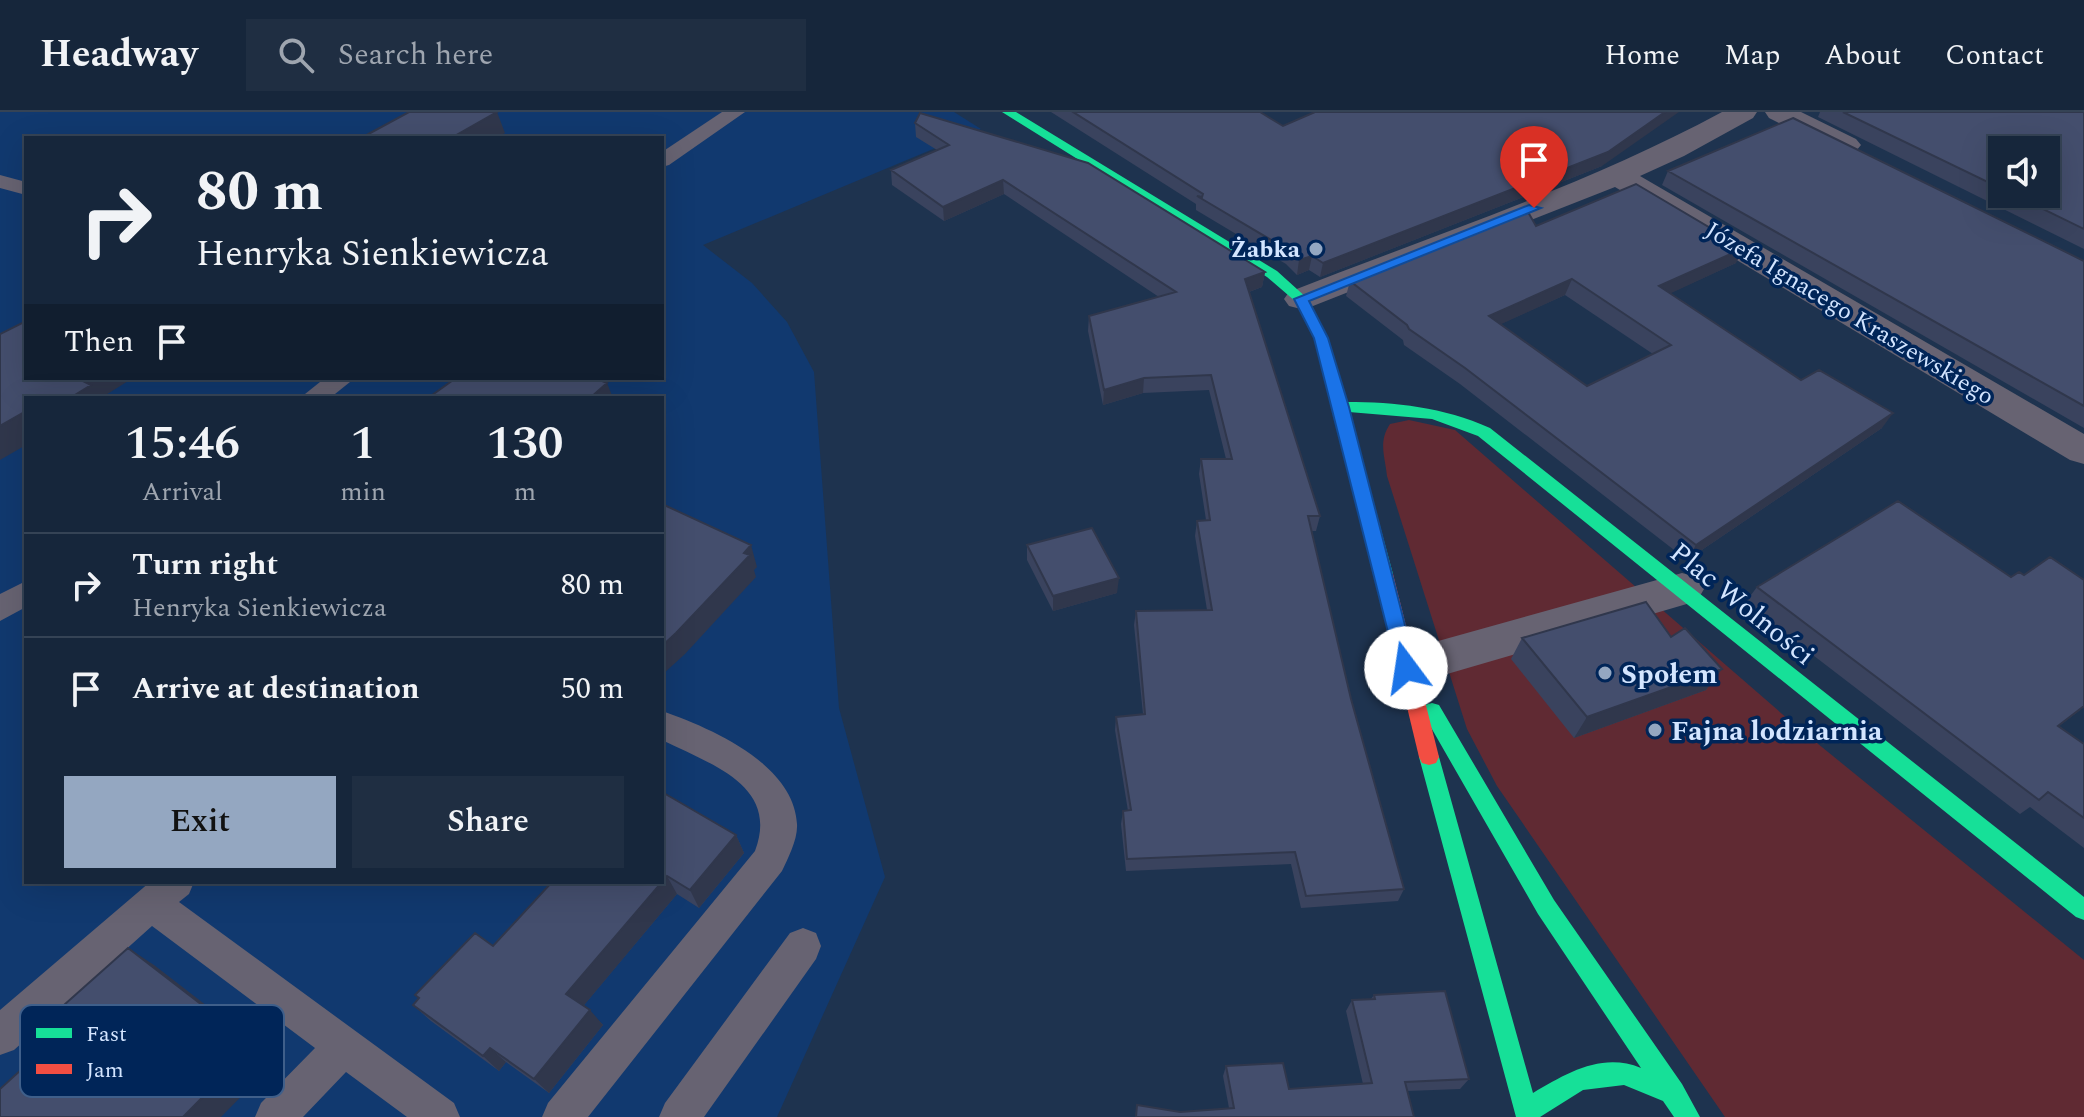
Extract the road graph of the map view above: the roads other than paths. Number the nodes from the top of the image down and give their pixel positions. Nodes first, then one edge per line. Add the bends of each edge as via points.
1 (735, 112) edge
2 (1008, 112) edge
3 (1743, 112) edge
4 (1779, 112) edge
5 (1871, 158) edge
6 (664, 160) edge
7 (1617, 175) junction
8 (0, 181) edge
9 (24, 188) edge
10 (1301, 299) junction
11 (339, 380) edge
12 (316, 396) edge
13 (1341, 407) junction
14 (2084, 451) edge
15 (1682, 589) junction
16 (24, 593) edge
17 (0, 609) edge
18 (1406, 668) junction
19 (664, 726) edge
20 (164, 893) edge
21 (2084, 910) edge
22 (803, 946) dead end
23 (36, 1005) edge
24 (20, 1019) edge
25 (0, 1036) edge
26 (344, 1046) junction
27 (1673, 1093) junction
28 (1528, 1114) edge
29 (275, 1117) edge
30 (440, 1117) edge
31 (562, 1117) edge
32 (679, 1117) edge
33 (1688, 1117) edge

1 - 6 lane
2 - 10 street via 1272,274
3 - 7 street
4 - 5 street
7 - 10 street
7 - 14 street, Józefa Ignacego Kraszewskiego
8 - 9 lane
10 - 13 street via 1321,338
11 - 12 lane
13 - 15 street, Plac Wolności via 1427,409 1458,416
13 - 18 street
15 - 18 street
15 - 21 street, Plac Wolności
16 - 17 lane
18 - 27 street via 1546,907
18 - 28 street
19 - 31 lane via 748,770 774,796 780,826 770,860
20 - 23 lane
20 - 26 lane
22 - 32 lane
24 - 25 lane
26 - 29 lane
26 - 30 lane
27 - 28 street via 1624,1073 1579,1079
27 - 33 street

